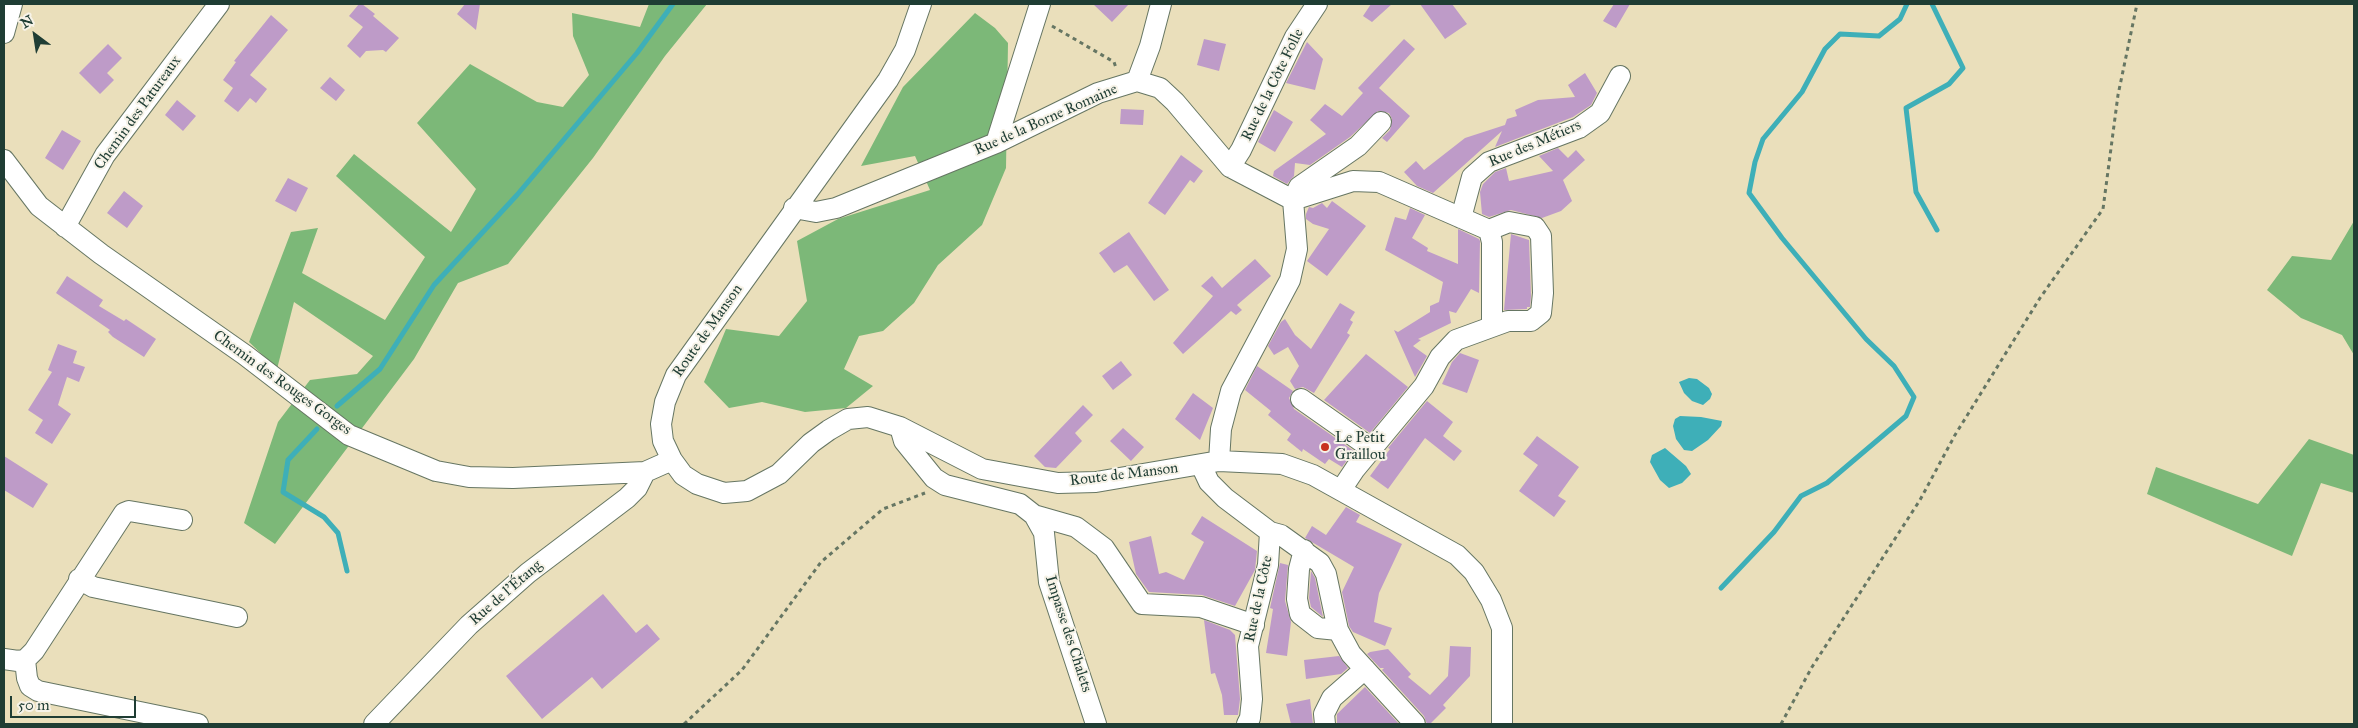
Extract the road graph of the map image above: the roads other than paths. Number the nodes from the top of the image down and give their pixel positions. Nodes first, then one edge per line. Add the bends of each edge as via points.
1 (12, 4) edge
2 (219, 4) edge
3 (921, 4) edge
4 (1161, 4) edge
5 (1317, 4) edge
6 (1038, 10) edge
7 (4, 33) edge
8 (1620, 76) dead end
9 (1130, 84) junction
10 (1381, 122) dead end
11 (996, 143) junction
12 (4, 160) edge
13 (1230, 167) junction
14 (1293, 200) junction
15 (794, 208) junction
16 (1461, 218) junction
17 (65, 227) junction
18 (1490, 230) junction
19 (1492, 326) junction
20 (1300, 399) dead end
21 (900, 427) junction
22 (1372, 449) junction
23 (672, 460) junction
24 (1210, 463) junction
25 (645, 472) junction
26 (1341, 490) junction
27 (1034, 515) junction
28 (182, 520) dead end
29 (1270, 532) junction
30 (1304, 550) junction
31 (79, 579) junction
32 (237, 617) dead end
33 (1254, 625) junction
34 (1338, 630) junction
35 (4, 659) edge
36 (25, 660) junction
37 (1365, 669) junction
38 (198, 724) edge
39 (374, 724) edge
40 (1096, 724) edge
41 (1247, 724) edge
42 (1326, 724) edge
43 (1415, 724) edge
44 (1502, 724) edge

1 - 7 street
2 - 17 street, Chemin des Patureaux via 104,155
3 - 15 street, Route de Manson via 906,50 888,80
4 - 9 street via 1150,46
5 - 13 street, Rue de la Côte Folle via 1294,37
6 - 11 street
8 - 16 street, Rue des Métiers via 1600,113 1579,128 1489,162 1472,177
9 - 11 street, Rue de la Borne Romaine via 1098,93
9 - 13 street, Rue de la Borne Romaine via 1160,88
10 - 14 street via 1358,146 1299,187
11 - 15 street, Rue de la Borne Romaine via 836,208 816,212
12 - 17 street, Chemin des Rouges Gorges via 39,206
13 - 14 street, Rue de la Borne Romaine
14 - 16 street via 1353,181 1379,182
14 - 24 street via 1297,249 1290,280 1231,391
15 - 23 street, Route de Manson via 676,375 664,402 661,424 663,440
16 - 18 street
17 - 25 street, Chemin des Rouges Gorges via 246,355 349,435 436,471 469,477
18 - 19 street
18 - 19 street via 1509,222 1535,227 1542,236 1541,313 1531,321 1508,321
19 - 22 street via 1456,340 1440,357 1424,386
20 - 22 street
21 - 23 street, Route de Manson via 868,417 848,419 811,443 779,474 747,490 724,493 697,484 683,475
21 - 24 street, Route de Manson via 982,469 1058,483 1096,482
21 - 27 street via 904,442 934,478 945,485 1020,504
22 - 26 street
23 - 25 street
24 - 26 street, Route de Manson via 1275,462 1313,475
24 - 29 street via 1209,482
25 - 39 street, Rue de l'Étang via 637,488 627,498 528,573 469,625
26 - 44 street via 1457,555 1474,572 1491,600 1502,628
27 - 33 street via 1076,527 1104,548 1142,604 1201,607
27 - 40 street, Impasse des Chalets via 1044,533 1049,582
28 - 31 street via 129,510
29 - 30 street
29 - 33 street, Rue de la Côte via 1268,565
30 - 34 street via 1320,563 1326,574
30 - 34 street via 1297,599 1300,614 1318,628
31 - 32 street via 93,587
31 - 36 street
33 - 41 street, Rue de la Côte via 1248,646 1252,699
34 - 37 street via 1351,654
35 - 36 street
36 - 38 street via 26,678 38,692
37 - 42 street via 1332,698 1324,714
37 - 43 street

